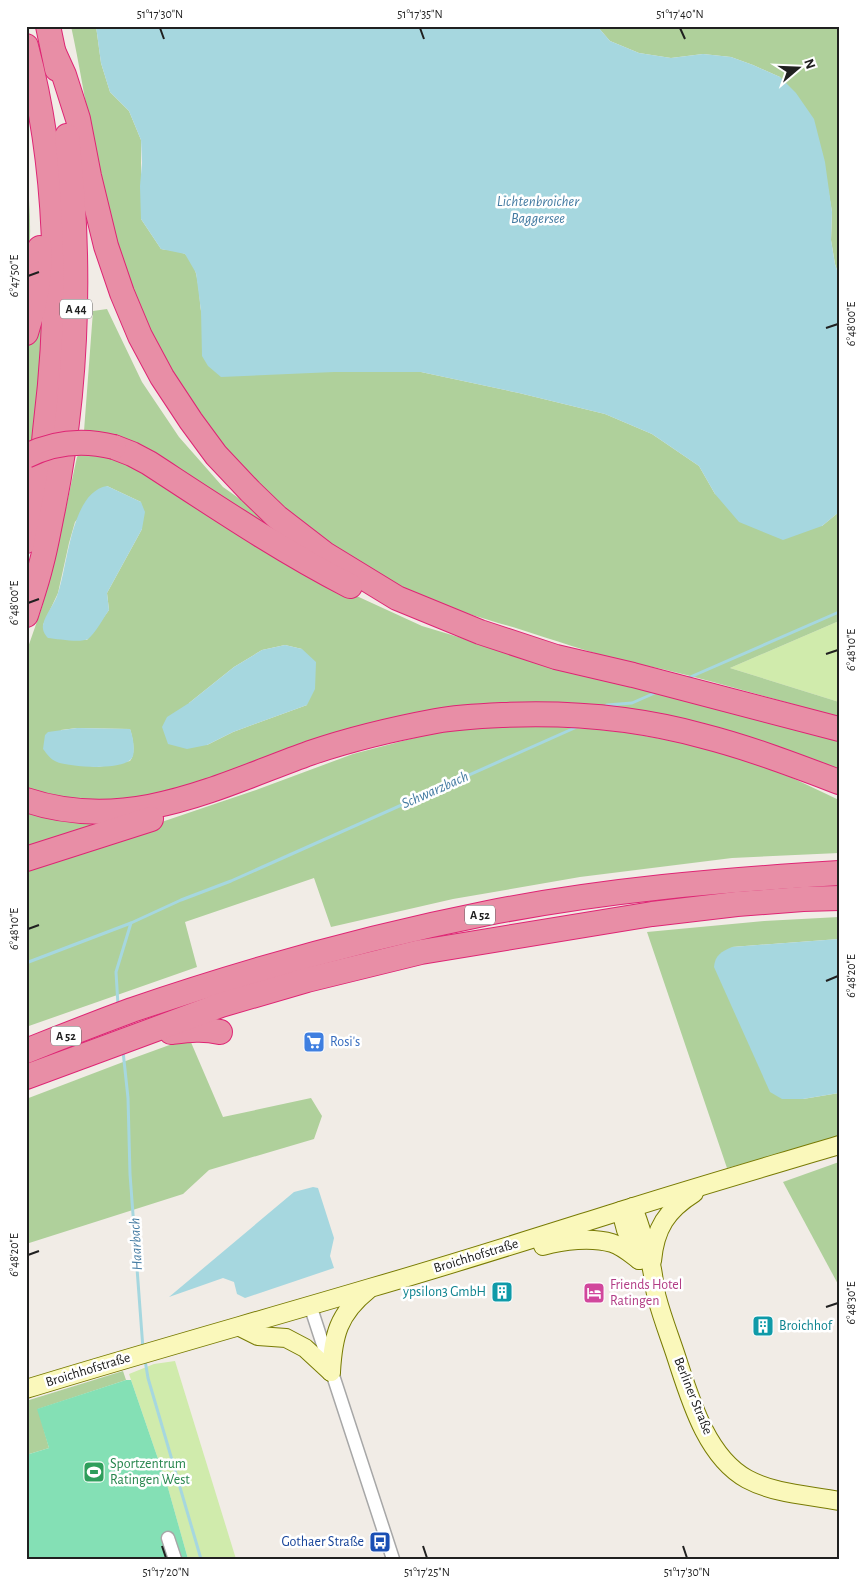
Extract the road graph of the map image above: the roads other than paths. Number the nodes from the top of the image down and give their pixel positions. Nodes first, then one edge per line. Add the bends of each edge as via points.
1 (48, 26) edge
2 (26, 46) edge
3 (54, 53) junction
4 (26, 100) edge
5 (26, 333) edge
6 (26, 456) edge
7 (26, 541) edge
8 (26, 616) edge
9 (480, 632) junction
10 (839, 729) edge
11 (839, 782) edge
12 (199, 794) junction
13 (26, 800) edge
14 (26, 859) edge
15 (839, 873) edge
16 (839, 898) edge
17 (220, 1032) dead end
18 (141, 1038) junction
19 (26, 1051) edge
20 (26, 1078) edge
21 (839, 1145) edge
22 (705, 1185) junction
23 (627, 1209) junction
24 (518, 1244) junction
25 (645, 1263) junction
26 (371, 1288) junction
27 (310, 1305) junction
28 (240, 1327) junction
29 (331, 1372) junction
30 (26, 1389) edge
31 (839, 1501) edge
32 (168, 1538) dead end
33 (175, 1559) edge
34 (393, 1559) edge

1 - 3 highway, A 44
2 - 7 highway, A 44 via 43,132 51,200 54,275 49,401 40,474
3 - 8 highway, A 44 via 74,204 75,338 61,468 42,563
3 - 9 highway via 71,95 106,246 122,293 162,378 216,455 277,517 325,554 397,598
4 - 5 highway via 40,212 40,260 34,308
6 - 9 highway, bridge via 68,443 88,442 114,447 149,463 250,529 391,607 434,622
9 - 10 highway via 556,657
11 - 12 highway via 763,754 654,725 587,716 525,714 439,720 383,731 312,752
12 - 13 highway via 164,805 100,813 62,810
12 - 14 highway via 168,814
15 - 19 highway, A 52 via 655,888 490,913 372,938 214,983
16 - 18 highway, A 52 via 737,904 652,914 421,952 221,1005
17 - 18 highway via 194,1029
18 - 20 highway, A 52
21 - 22 main road, Broichhofstraße
22 - 23 main road, Broichhofstraße
22 - 25 main road via 667,1216
23 - 24 main road, Broichhofstraße
23 - 25 main road, Berliner Straße
24 - 25 main road via 539,1247 567,1241 608,1242
24 - 26 main road, Broichhofstraße
25 - 31 main road, Berliner Straße via 656,1284 657,1296 694,1408 715,1450 746,1479 787,1493
26 - 27 main road, Broichhofstraße
26 - 29 main road via 344,1315 335,1338
27 - 28 main road, Broichhofstraße
27 - 29 street
28 - 29 main road via 258,1336 286,1338 306,1348
28 - 30 main road, Broichhofstraße
29 - 34 street
32 - 33 street

